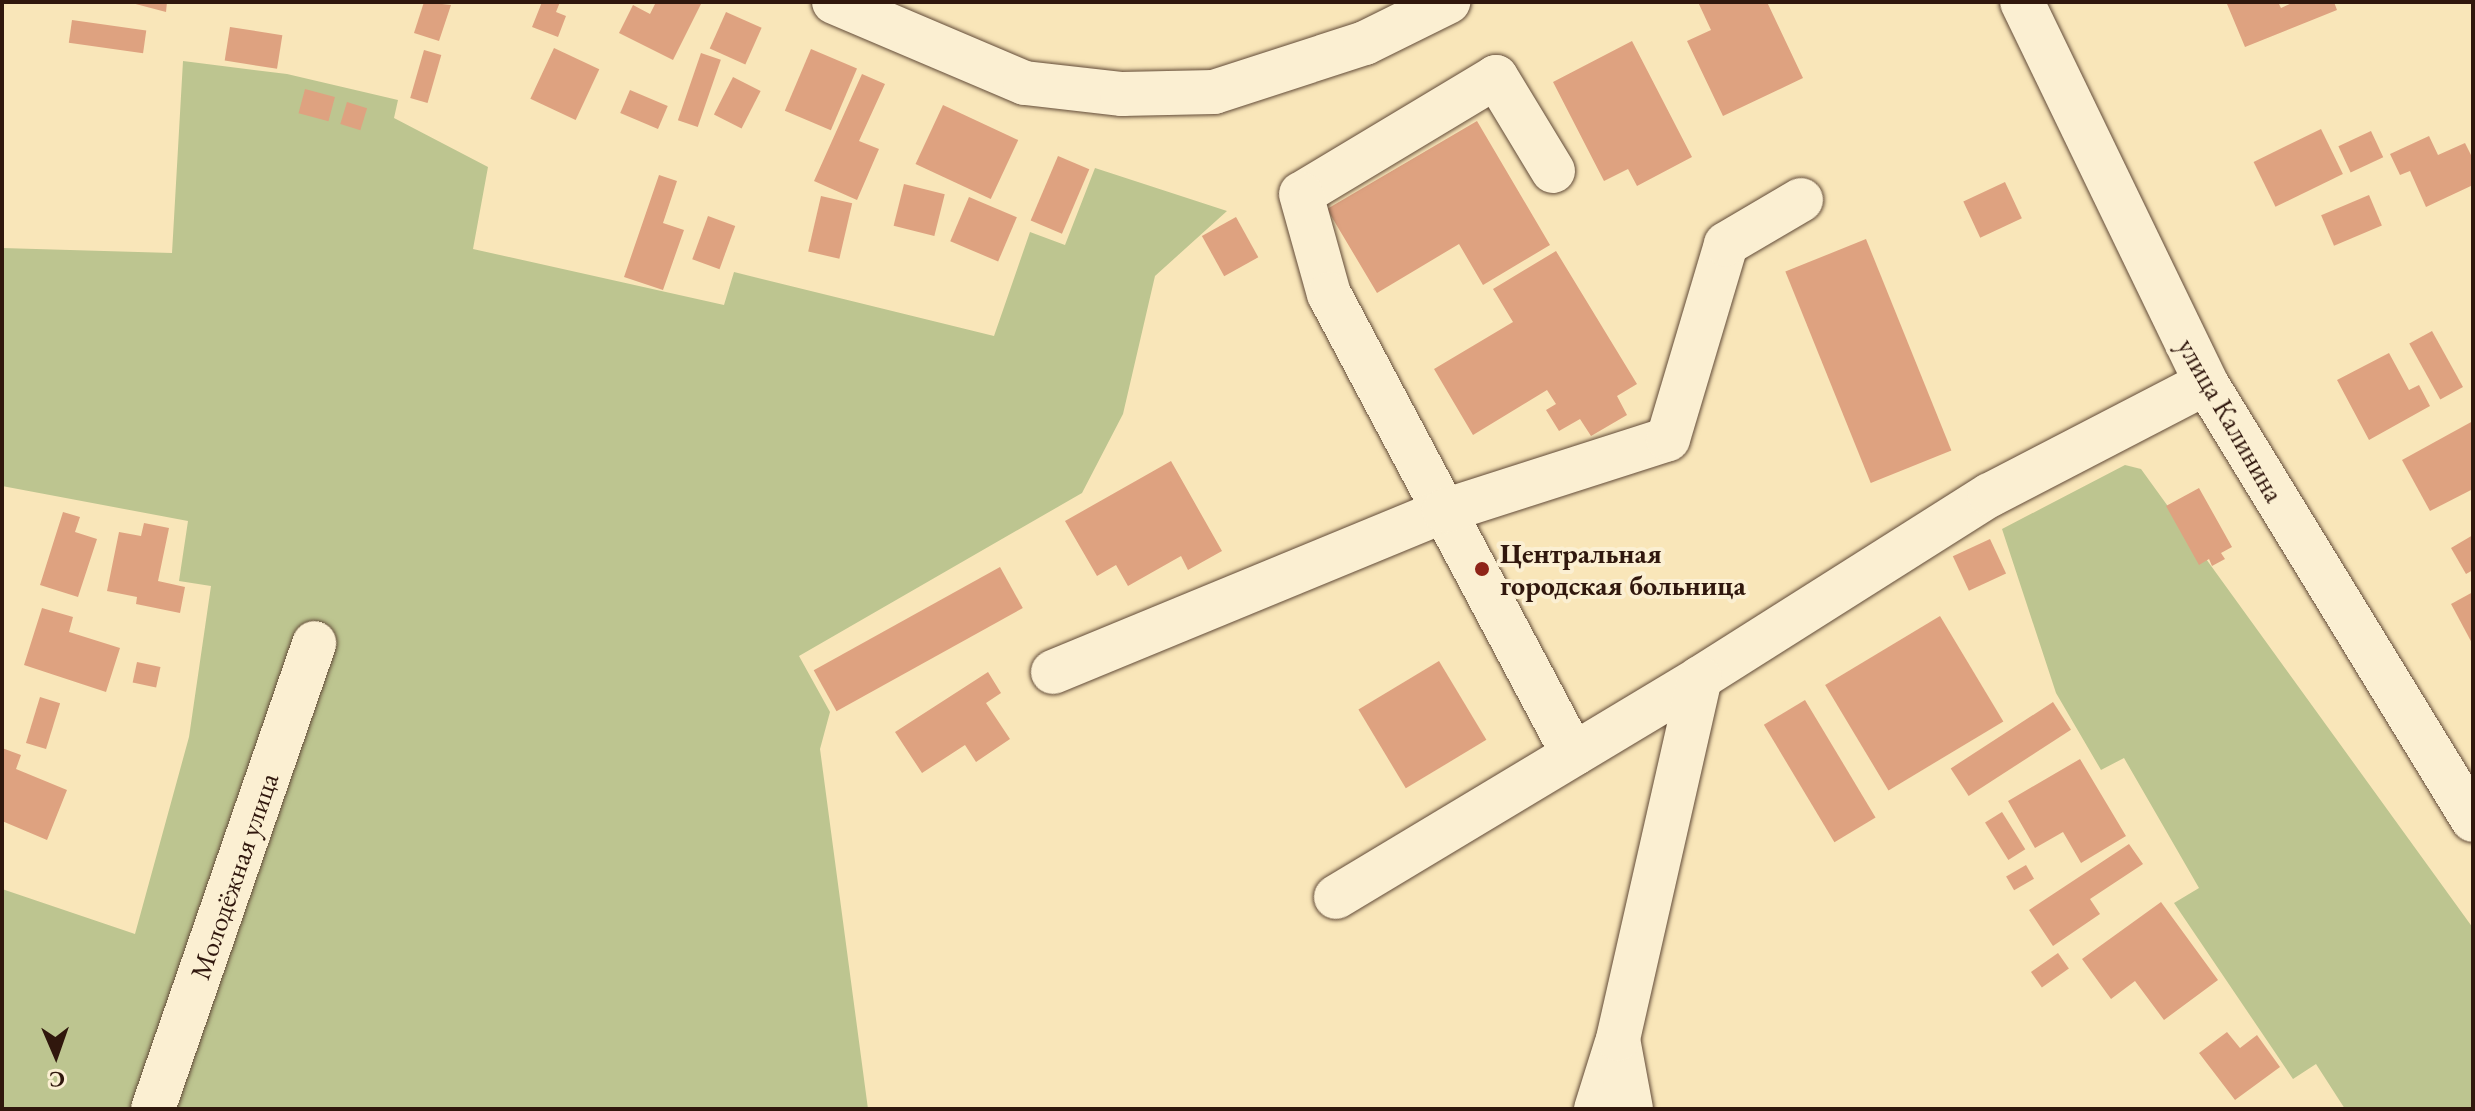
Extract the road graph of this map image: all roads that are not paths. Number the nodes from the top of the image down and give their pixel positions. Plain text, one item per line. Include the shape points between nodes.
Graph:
1 (834, 2) edge
2 (1448, 2) edge
3 (2022, 2) edge
4 (1364, 22) edge
5 (1553, 171) dead end
6 (1801, 200) dead end
7 (2206, 383) junction
8 (1444, 511) junction
9 (314, 643) dead end
10 (1053, 672) dead end
11 (1700, 678) junction
12 (1573, 754) junction
13 (2473, 820) edge
14 (1336, 897) dead end
15 (1618, 1039) junction
16 (153, 1109) edge
17 (1596, 1109) edge
18 (1631, 1109) edge

1 - 4 street via 1025,83 1122,94 1214,92
2 - 4 street
3 - 7 street, улица Калинина
5 - 8 street via 1496,77 1301,194 1329,294
6 - 8 street via 1726,244 1668,439
7 - 11 street via 1990,495
7 - 13 street, улица Калинина
8 - 10 street
8 - 12 street
9 - 16 street, Молодёжная улица
11 - 12 street
11 - 15 street
12 - 14 street
15 - 17 street
15 - 18 street

